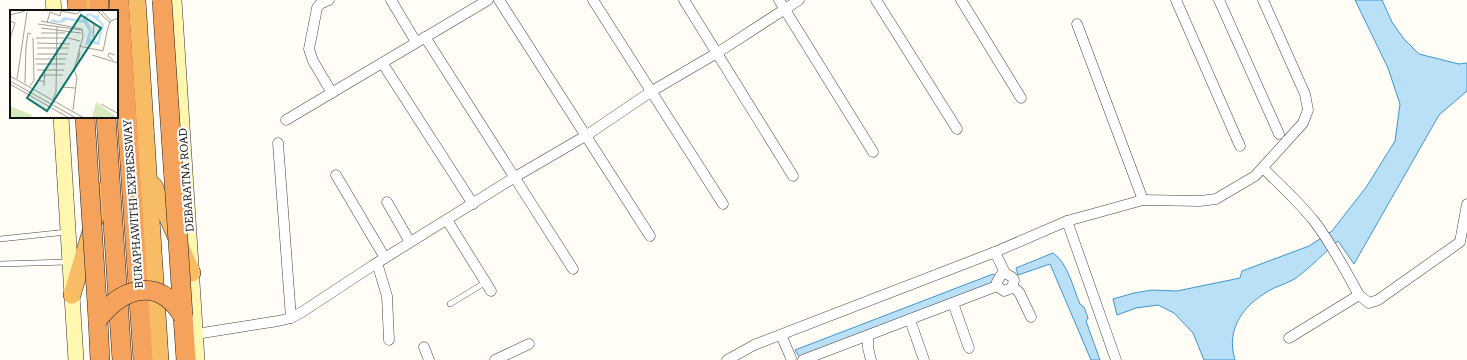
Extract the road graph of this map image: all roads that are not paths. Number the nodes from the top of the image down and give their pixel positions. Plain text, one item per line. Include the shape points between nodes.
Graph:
1 (53, 0) edge
2 (77, 0) edge
3 (89, 0) edge
4 (98, 0) edge
5 (120, 0) edge
6 (137, 0) edge
7 (162, 0) edge
8 (174, 0) edge
9 (329, 0) edge
10 (391, 0) edge
11 (488, 0) edge
12 (499, 0) edge
13 (593, 0) edge
14 (684, 0) edge
15 (779, 0) edge
16 (799, 0) edge
17 (876, 0) edge
18 (961, 0) edge
19 (1176, 0) edge
20 (1218, 0) edge
21 (1262, 0) edge
22 (785, 9) junction
23 (54, 10) edge
24 (78, 10) edge
25 (90, 10) edge
26 (99, 10) edge
27 (1077, 24) dead end
28 (425, 37) junction
29 (416, 42) junction
30 (717, 53) junction
31 (382, 64) junction
32 (652, 91) junction
33 (332, 93) junction
34 (1022, 98) dead end
35 (61, 118) edge
36 (86, 118) edge
37 (98, 118) edge
38 (106, 118) edge
39 (286, 120) dead end
40 (957, 129) dead end
41 (1279, 134) dead end
42 (587, 135) junction
43 (278, 143) dead end
44 (1240, 146) dead end
45 (873, 152) dead end
46 (1263, 168) junction
47 (149, 175) junction
48 (336, 175) dead end
49 (793, 176) dead end
50 (514, 177) junction
51 (103, 191) junction
52 (1143, 200) junction
53 (387, 202) dead end
54 (473, 204) junction
55 (723, 204) dead end
56 (1467, 204) edge
57 (447, 220) junction
58 (1067, 221) junction
59 (68, 231) junction
60 (650, 236) dead end
61 (0, 239) edge
62 (410, 242) junction
63 (1463, 244) edge
64 (995, 252) junction
65 (70, 262) junction
66 (378, 262) junction
67 (0, 264) edge
68 (573, 269) dead end
69 (192, 273) junction
70 (1005, 273) junction
71 (998, 286) junction
72 (1013, 286) junction
73 (489, 287) joint
74 (72, 295) junction
75 (1359, 295) junction
76 (953, 303) junction
77 (450, 304) dead end
78 (183, 316) junction
79 (291, 318) junction
80 (1031, 318) dead end
81 (98, 320) junction
82 (910, 320) junction
83 (196, 334) junction
84 (781, 335) junction
85 (868, 336) junction
86 (1289, 338) dead end
87 (389, 340) dead end
88 (528, 344) dead end
89 (424, 347) dead end
90 (969, 348) dead end
91 (792, 359) edge
92 (76, 360) edge
93 (100, 360) edge
94 (114, 360) edge
95 (122, 360) edge
96 (143, 360) edge
97 (160, 360) edge
98 (186, 360) edge
99 (197, 360) edge
100 (429, 360) edge
101 (495, 360) edge
102 (726, 360) edge
103 (803, 360) edge
104 (871, 360) edge
105 (924, 360) edge
106 (1116, 360) edge

1 - 23 main road
2 - 24 highway
3 - 25 highway
4 - 26 highway
5 - 96 highway, BURAPHAWITHI EXPRESSWAY
6 - 47 highway
7 - 78 highway, bridge
8 - 69 main road, DEBARATNA ROAD
9 - 33 street via 317,8 309,49 313,61
10 - 29 street
11 - 28 street
12 - 42 street
13 - 32 street
14 - 30 street
15 - 22 street
16 - 22 street
17 - 40 street
18 - 34 street
19 - 44 street
20 - 41 street
21 - 46 street via 1305,94 1308,110 1303,123
22 - 30 street
22 - 45 street
27 - 52 street
28 - 29 street
28 - 50 street
29 - 31 street
30 - 32 street
30 - 49 street
31 - 33 street
31 - 54 street
32 - 42 street
32 - 55 street
33 - 39 street
35 - 59 main road
36 - 81 highway, bridge
37 - 51 highway
38 - 95 highway, BURAPHAWITHI EXPRESSWAY
42 - 50 street
42 - 60 street
43 - 79 street
46 - 52 street via 1216,199
46 - 75 street via 1315,222
47 - 69 highway
47 - 97 highway
48 - 66 street
50 - 54 street
50 - 68 street
51 - 74 highway
51 - 94 highway
52 - 58 street
53 - 62 street
54 - 57 street
56 - 63 street
57 - 62 street
57 - 73 street
58 - 64 street
58 - 106 street
59 - 61 lane
59 - 65 main road
62 - 66 street
63 - 75 street via 1378,300 1369,302
64 - 70 street
64 - 84 street
65 - 67 lane
65 - 74 main road
66 - 79 street
66 - 87 street via 387,296
69 - 83 main road, DEBARATNA ROAD
70 - 71 street via 998,278
70 - 72 street via 1012,276
71 - 72 street via 1008,291
71 - 76 street
72 - 80 street via 1019,292
73 - 77 lane
74 - 92 main road
75 - 86 street
76 - 82 street
76 - 90 street
78 - 81 highway, bridge via 178,307 162,294 143,290 133,291 119,298
78 - 98 highway
79 - 83 street
81 - 93 highway
82 - 85 street
82 - 105 street
83 - 99 main road, DEBARATNA ROAD
84 - 91 street
84 - 102 street via 754,345
85 - 103 street
85 - 104 street
88 - 101 street
89 - 100 street

